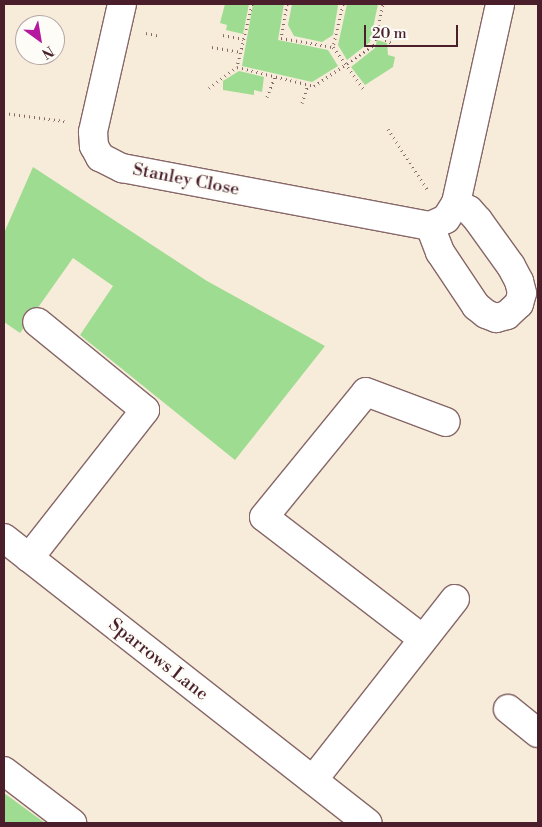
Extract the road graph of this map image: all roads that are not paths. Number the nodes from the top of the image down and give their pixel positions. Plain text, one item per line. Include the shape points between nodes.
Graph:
1 (122, 4) edge
2 (500, 4) edge
3 (37, 322) dead end
4 (446, 422) dead end
5 (4, 538) edge
6 (29, 558) junction
7 (455, 599) dead end
8 (423, 639) junction
9 (508, 709) dead end
10 (538, 734) edge
11 (4, 771) edge
12 (312, 780) junction
13 (72, 823) edge
14 (368, 823) edge

1 - 2 street, Stanley Close via 95,124 94,146 100,158 122,168 444,216
3 - 6 street via 145,410
4 - 8 street via 366,392 264,517
5 - 6 street, Sparrows Lane
6 - 12 street, Sparrows Lane
7 - 8 street
8 - 12 street
9 - 10 street
11 - 13 street
12 - 14 street, Sparrows Lane

